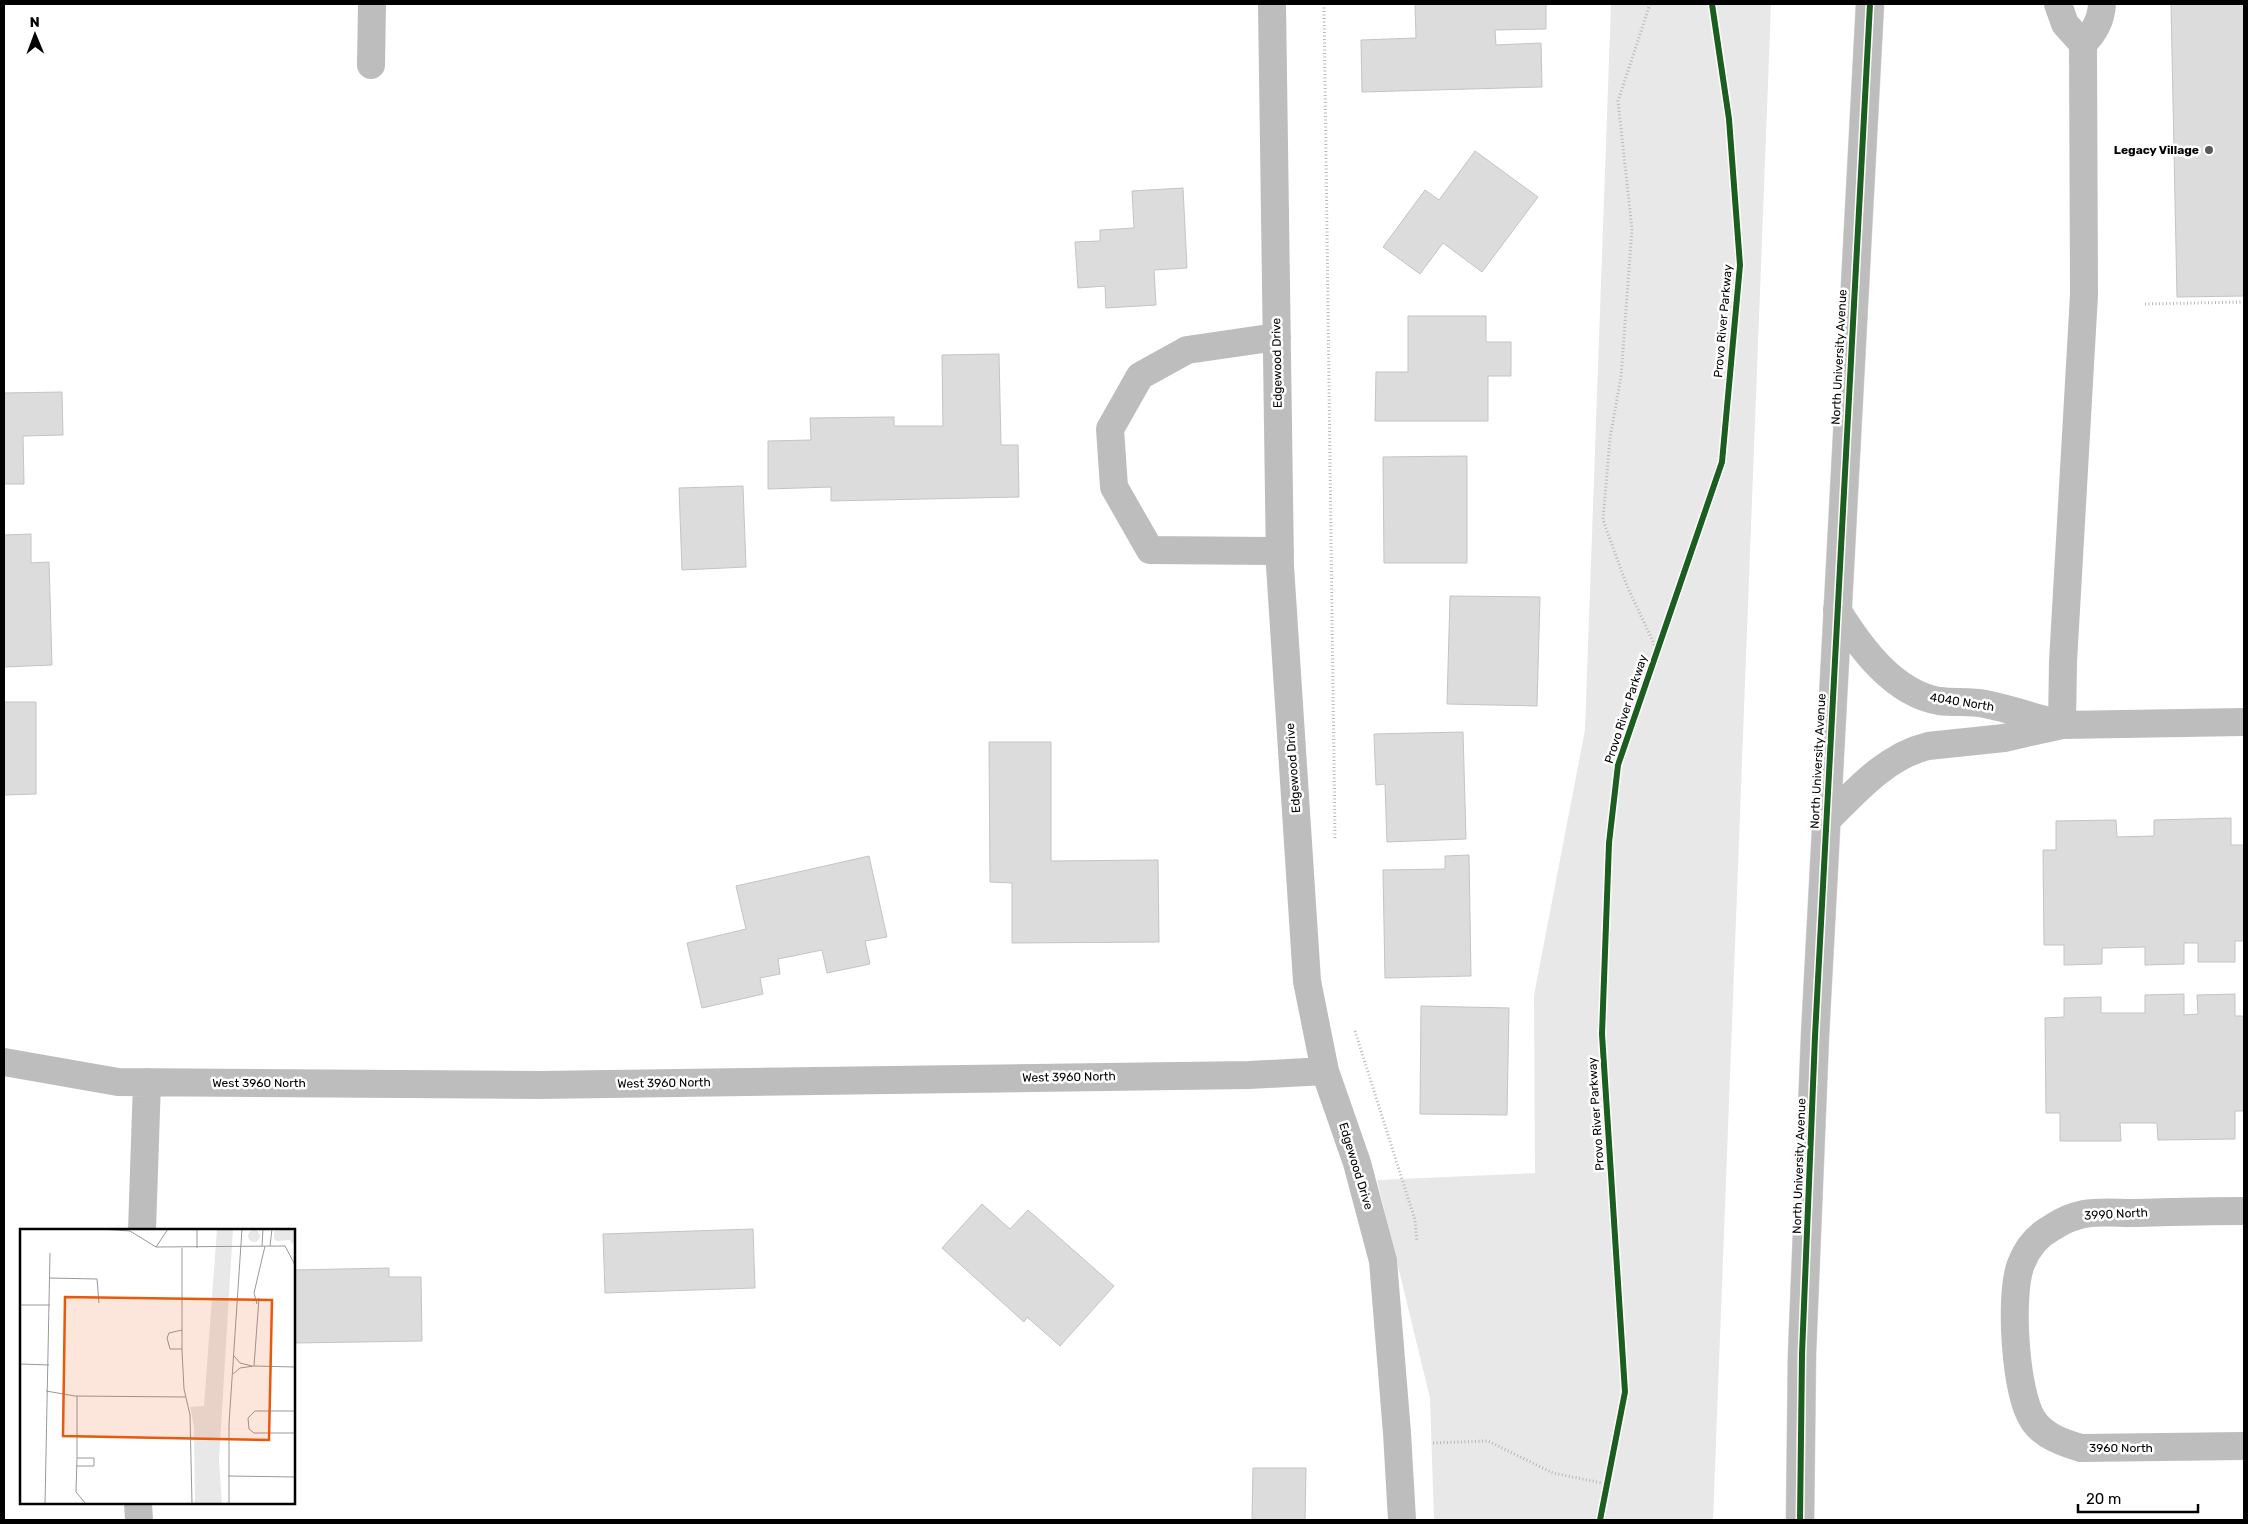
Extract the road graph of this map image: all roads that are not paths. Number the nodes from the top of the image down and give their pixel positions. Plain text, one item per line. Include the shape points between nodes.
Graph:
1 (372, 4) edge
2 (1272, 4) edge
3 (1870, 4) edge
4 (2058, 4) edge
5 (2102, 4) edge
6 (2083, 44) junction
7 (371, 65) dead end
8 (1277, 337) junction
9 (1280, 551) junction
10 (1837, 610) junction
11 (2244, 722) edge
12 (2062, 725) junction
13 (1826, 821) junction
14 (4, 1062) edge
15 (1325, 1072) junction
16 (147, 1082) junction
17 (2244, 1211) edge
18 (142, 1229) edge
19 (2016, 1336) joint
20 (2244, 1446) edge
21 (138, 1504) edge
22 (139, 1520) edge
23 (1402, 1520) edge
24 (1800, 1520) edge

1 - 7 main road
2 - 8 main road, Edgewood Drive
3 - 10 main road, North University Avenue
4 - 6 main road via 2065,24
5 - 6 main road via 2094,31
6 - 12 main road via 2084,295
8 - 9 main road, Edgewood Drive
8 - 9 main road via 1187,350 1140,376 1110,429 1114,487 1150,550
9 - 15 main road, Edgewood Drive via 1307,981
10 - 12 main road, 4040 North via 1855,639 1878,665 1919,695 1939,701 1983,704
10 - 13 main road, North University Avenue
11 - 12 main road, 4040 North
12 - 13 main road, 4040 North via 2004,738 1916,748 1872,776
13 - 24 main road, North University Avenue via 1802,1354
14 - 16 main road, West 3960 North via 118,1082
15 - 16 main road, West 3960 North via 540,1085
15 - 23 main road, Edgewood Drive via 1357,1163 1384,1261
16 - 18 main road
17 - 19 main road, 3990 North via 2084,1214 2052,1227 2038,1237 2021,1264 2016,1284
19 - 20 main road, 3960 North via 2024,1404 2034,1422 2062,1442 2098,1449
21 - 22 main road

